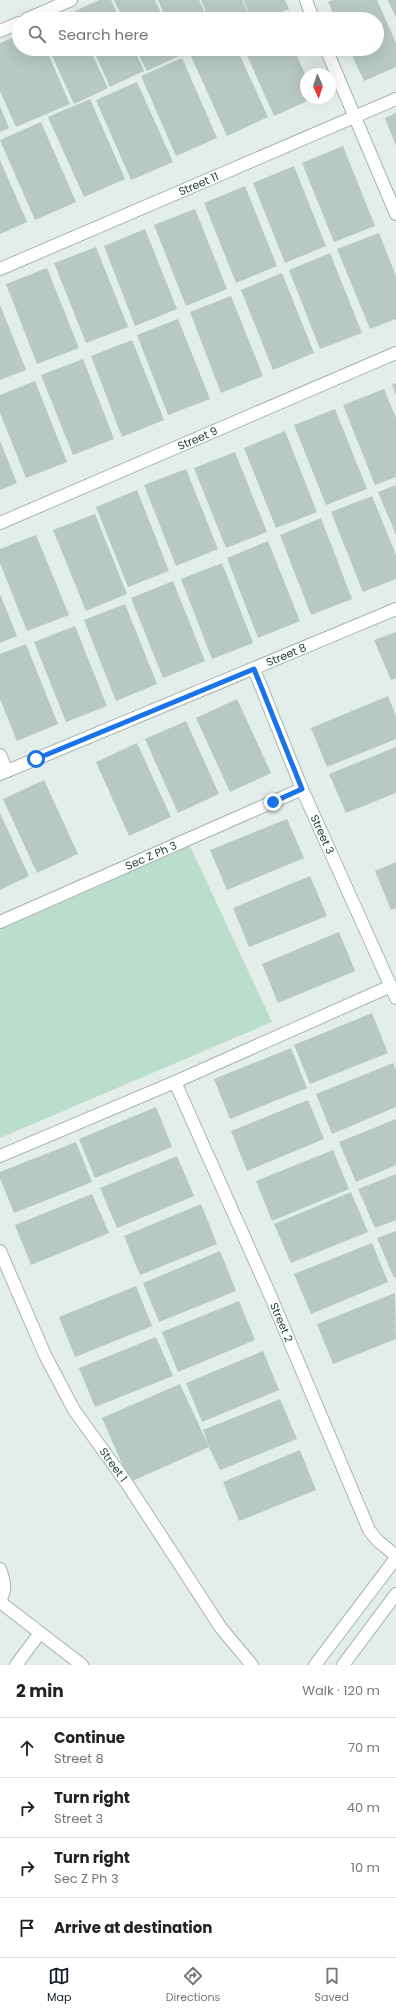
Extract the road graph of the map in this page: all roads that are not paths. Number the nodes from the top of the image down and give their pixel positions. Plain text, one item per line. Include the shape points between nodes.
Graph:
1 (71, 0) edge
2 (306, 0) edge
3 (43, 12) edge
4 (310, 12) edge
5 (12, 26) edge
6 (0, 31) edge
7 (329, 56) edge
8 (396, 98) edge
9 (354, 117) junction
10 (396, 214) edge
11 (0, 269) edge
12 (396, 353) edge
13 (0, 523) edge
14 (396, 609) edge
15 (254, 669) junction
16 (0, 755) edge
17 (3, 773) edge
18 (302, 789) junction
19 (0, 922) edge
20 (391, 986) junction
21 (396, 998) edge
22 (175, 1082) junction
23 (0, 1156) edge
24 (0, 1251) edge
25 (396, 1557) edge
26 (0, 1569) edge
27 (396, 1594) edge
28 (0, 1601) edge
29 (40, 1632) junction
30 (16, 1665) edge
31 (82, 1665) edge
32 (252, 1665) edge
33 (315, 1665) edge
34 (343, 1665) edge

1 - 3 street
2 - 4 street
5 - 6 street
7 - 9 street
8 - 9 street, Street 11
9 - 10 street
9 - 11 street, Street 11
12 - 13 street, Street 9
14 - 15 street, Street 8
15 - 17 street, Street 8
15 - 18 street, Street 3
16 - 17 street
18 - 19 street, Sec Z Ph 3
18 - 20 street, Street 3
20 - 21 street, Street 3
20 - 22 street
22 - 23 street
22 - 25 street, Street 2 via 270,1296 369,1530
24 - 32 street, Street 1 via 45,1355 74,1410 126,1482 221,1628
25 - 33 street
26 - 28 street via 5,1586
27 - 34 street
28 - 29 street
29 - 30 street
29 - 31 street

